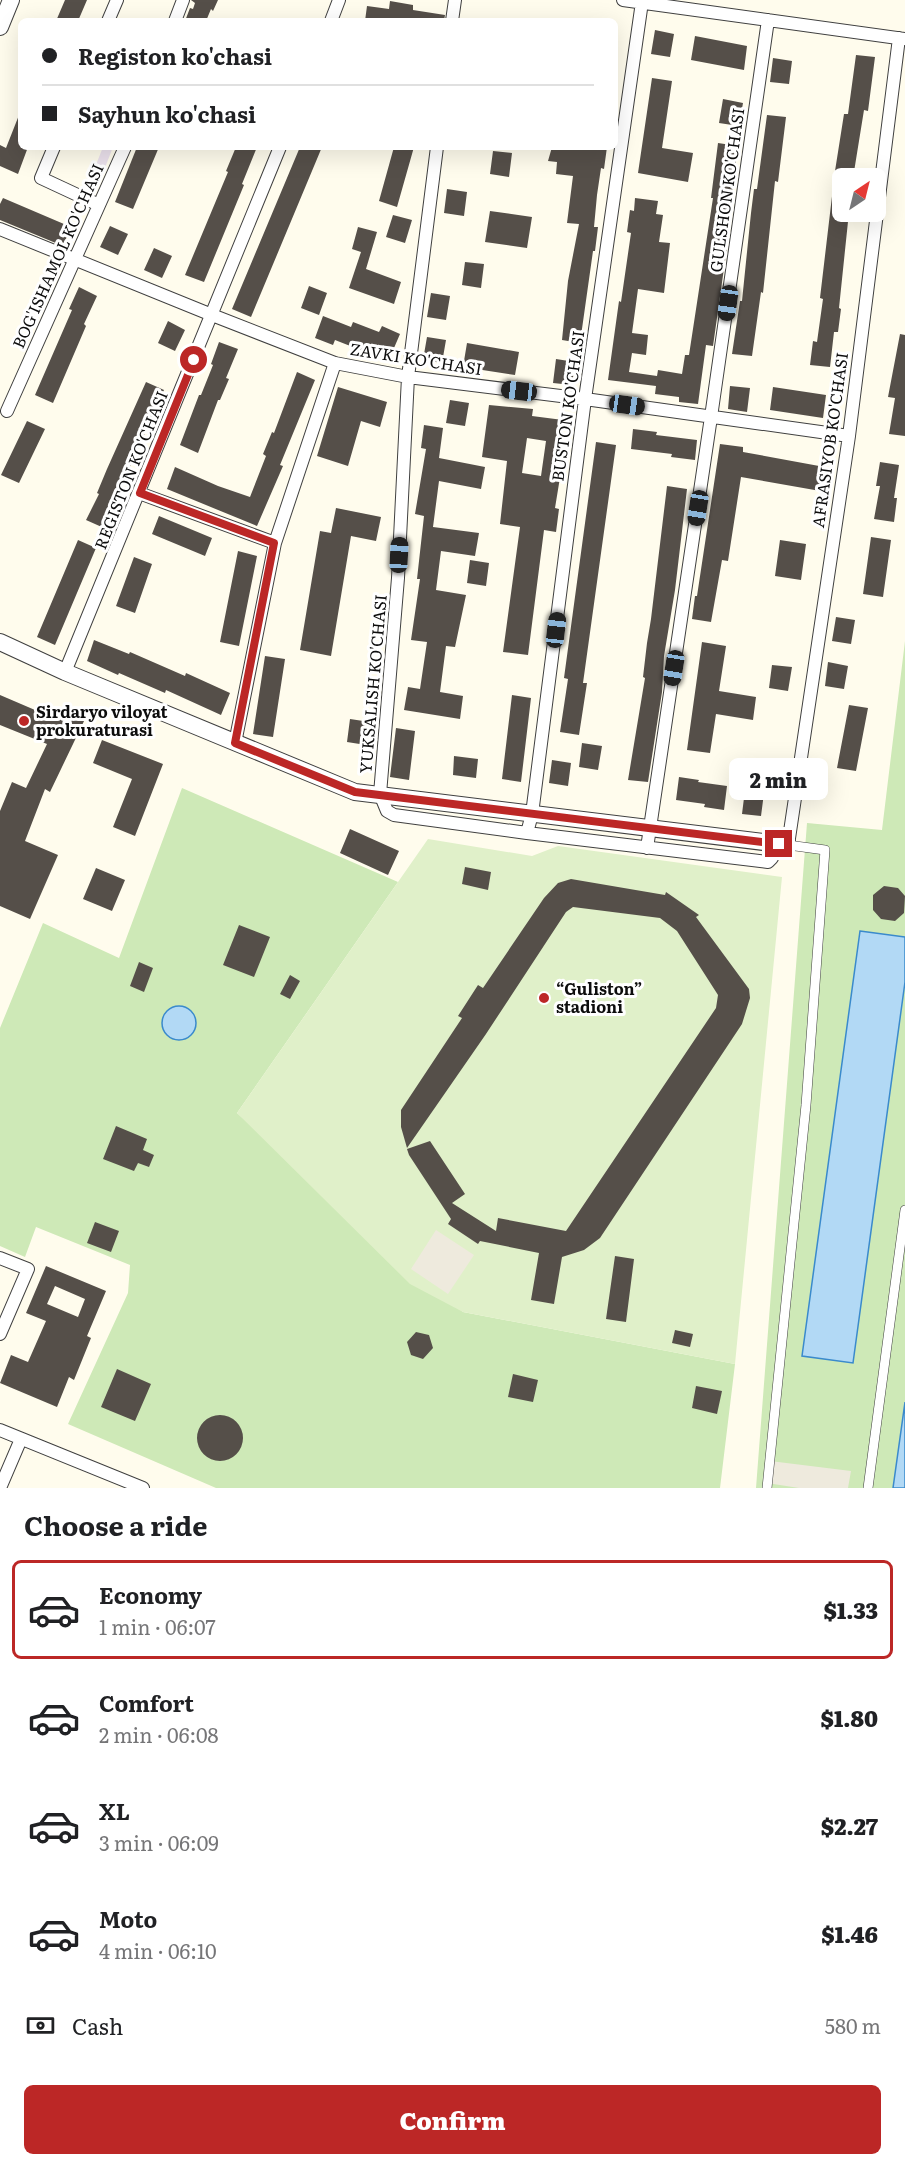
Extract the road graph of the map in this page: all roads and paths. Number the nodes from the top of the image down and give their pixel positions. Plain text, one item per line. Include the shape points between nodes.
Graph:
1 (11, 0) edge
2 (117, 0) edge
3 (183, 0) edge
4 (339, 0) edge
5 (455, 0) edge
6 (623, 0) edge
7 (642, 2) junction
8 (109, 18) edge
9 (176, 18) edge
10 (332, 18) edge
11 (452, 18) edge
12 (768, 20) junction
13 (0, 27) edge
14 (902, 38) edge
15 (53, 150) edge
16 (123, 150) edge
17 (279, 150) edge
18 (436, 150) edge
19 (99, 205) junction
20 (0, 229) edge
21 (75, 259) junction
22 (212, 315) junction
23 (335, 363) junction
24 (408, 377) junction
25 (585, 399) junction
26 (7, 411) dead end
27 (711, 417) junction
28 (849, 436) junction
29 (140, 493) junction
30 (274, 543) junction
31 (0, 642) edge
32 (65, 672) junction
33 (235, 743) junction
34 (380, 794) junction
35 (532, 814) junction
36 (650, 828) junction
37 (527, 833) junction
38 (781, 844) junction
39 (647, 848) junction
40 (905, 1210) edge
41 (0, 1258) edge
42 (0, 1334) edge
43 (0, 1430) edge
44 (21, 1438) junction
45 (0, 1488) edge
46 (144, 1488) edge
47 (767, 1488) edge
48 (868, 1488) edge

1 - 13 street
2 - 8 street
3 - 9 street
4 - 10 street
5 - 11 street
6 - 7 street
7 - 12 street
7 - 25 street, BUSTON KO'CHASI
12 - 14 street
12 - 27 street, GULSHON KO'CHASI
14 - 28 street, AFRASIYOB KO'CHASI
15 - 19 street via 41,178
16 - 19 street, BOG'ISHAMOL KO'CHASI
17 - 22 street, REGISTON KO'CHASI
18 - 24 street, YUKSALISH KO'CHASI
19 - 21 street, BOG'ISHAMOL KO'CHASI
20 - 21 street, ZAVKI KO'CHASI
21 - 22 street, ZAVKI KO'CHASI
21 - 26 street, BOG'ISHAMOL KO'CHASI
22 - 23 street, ZAVKI KO'CHASI
22 - 29 street, REGISTON KO'CHASI
23 - 24 street, ZAVKI KO'CHASI
23 - 30 street
24 - 25 street, ZAVKI KO'CHASI
24 - 34 street, YUKSALISH KO'CHASI via 398,578
25 - 27 street, ZAVKI KO'CHASI
25 - 35 street, BUSTON KO'CHASI
27 - 28 street, ZAVKI KO'CHASI
27 - 36 street, GULSHON KO'CHASI
28 - 38 street, AFRASIYOB KO'CHASI
29 - 30 street
29 - 32 street, REGISTON KO'CHASI
30 - 33 street
31 - 32 street
32 - 33 street
33 - 34 street via 355,792
34 - 35 street
34 - 37 street via 387,811 394,815
35 - 36 street
35 - 37 street, BUSTON KO'CHASI
36 - 38 street
36 - 39 street, GULSHON KO'CHASI
37 - 39 street
38 - 39 street via 768,862
38 - 47 street via 825,850 806,1105
40 - 48 street
41 - 42 street via 28,1269
43 - 44 street
44 - 45 street
44 - 46 street

